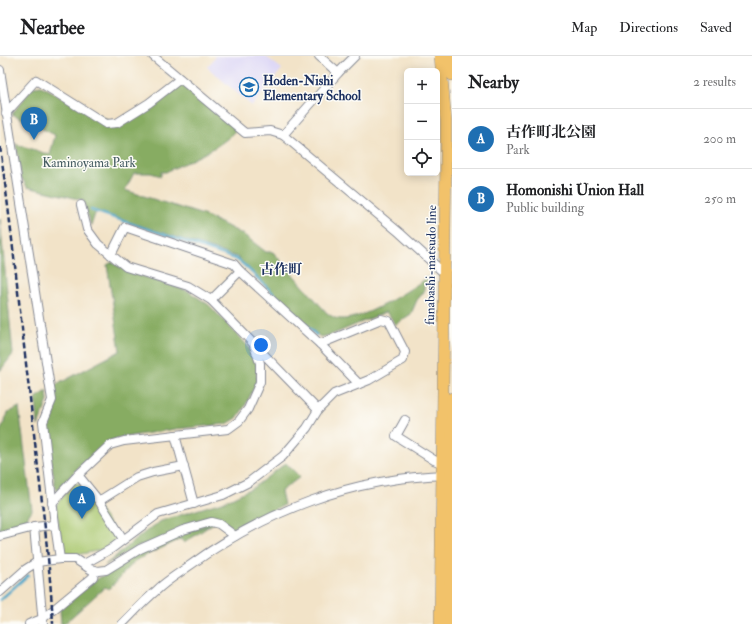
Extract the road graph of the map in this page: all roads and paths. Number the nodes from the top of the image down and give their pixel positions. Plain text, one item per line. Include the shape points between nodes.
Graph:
1 (153, 56) edge
2 (319, 56) edge
3 (355, 56) edge
4 (440, 56) edge
5 (450, 56) edge
6 (0, 70) edge
7 (338, 73) junction
8 (452, 75) edge
9 (180, 79) junction
10 (6, 113) junction
11 (283, 135) junction
12 (81, 205) dead end
13 (111, 255) junction
14 (240, 271) junction
15 (444, 273) junction
16 (211, 300) junction
17 (253, 344) junction
18 (320, 344) junction
19 (359, 384) junction
20 (452, 398) edge
21 (318, 410) junction
22 (405, 420) dead end
23 (175, 435) junction
24 (184, 466) junction
25 (447, 472) edge
26 (78, 475) junction
27 (99, 501) junction
28 (52, 503) junction
29 (194, 504) junction
30 (55, 525) junction
31 (34, 528) junction
32 (0, 536) edge
33 (234, 536) junction
34 (123, 539) junction
35 (60, 559) junction
36 (37, 562) junction
37 (84, 564) junction
38 (95, 570) junction
39 (0, 592) edge
40 (43, 622) edge
41 (29, 624) edge
42 (122, 624) edge
43 (440, 624) edge
44 (450, 624) edge

1 - 9 street
2 - 7 street
3 - 7 street
4 - 15 main road, funabashi-matsudo line via 446,121
5 - 8 main road
6 - 10 street
7 - 11 street
9 - 10 street via 117,123 106,124 36,80
9 - 11 street via 245,133 270,131
10 - 28 street via 52,400 43,422
11 - 15 street
12 - 13 street via 87,229 98,244
13 - 14 street via 125,227 234,264
13 - 16 street via 126,267 188,286
14 - 16 street
14 - 18 street
15 - 25 main road, funabashi-matsudo line
16 - 17 street
17 - 21 street
17 - 23 street via 260,364 260,382 248,409 239,421 228,429
18 - 19 street
18 - 19 street via 381,319 389,321 405,352 403,360
19 - 21 street via 334,394
20 - 25 main road
21 - 29 street via 307,428 283,456 265,470 249,482 222,495
22 - 25 street via 396,436 434,460
23 - 24 street
23 - 26 street via 110,445
24 - 27 street via 137,477
24 - 29 street
25 - 33 street via 350,488 295,506
25 - 43 main road
25 - 44 main road
26 - 27 street
26 - 28 street
27 - 34 street
28 - 30 street
29 - 34 street via 158,514
30 - 31 street
30 - 35 street
31 - 32 street
31 - 36 street
33 - 38 street via 219,524 211,522 183,530 140,549 106,570
33 - 42 street via 158,588
34 - 37 street
35 - 36 street
35 - 37 street via 75,560
36 - 39 street
36 - 40 street
37 - 38 street
38 - 40 street via 93,578
40 - 41 street

